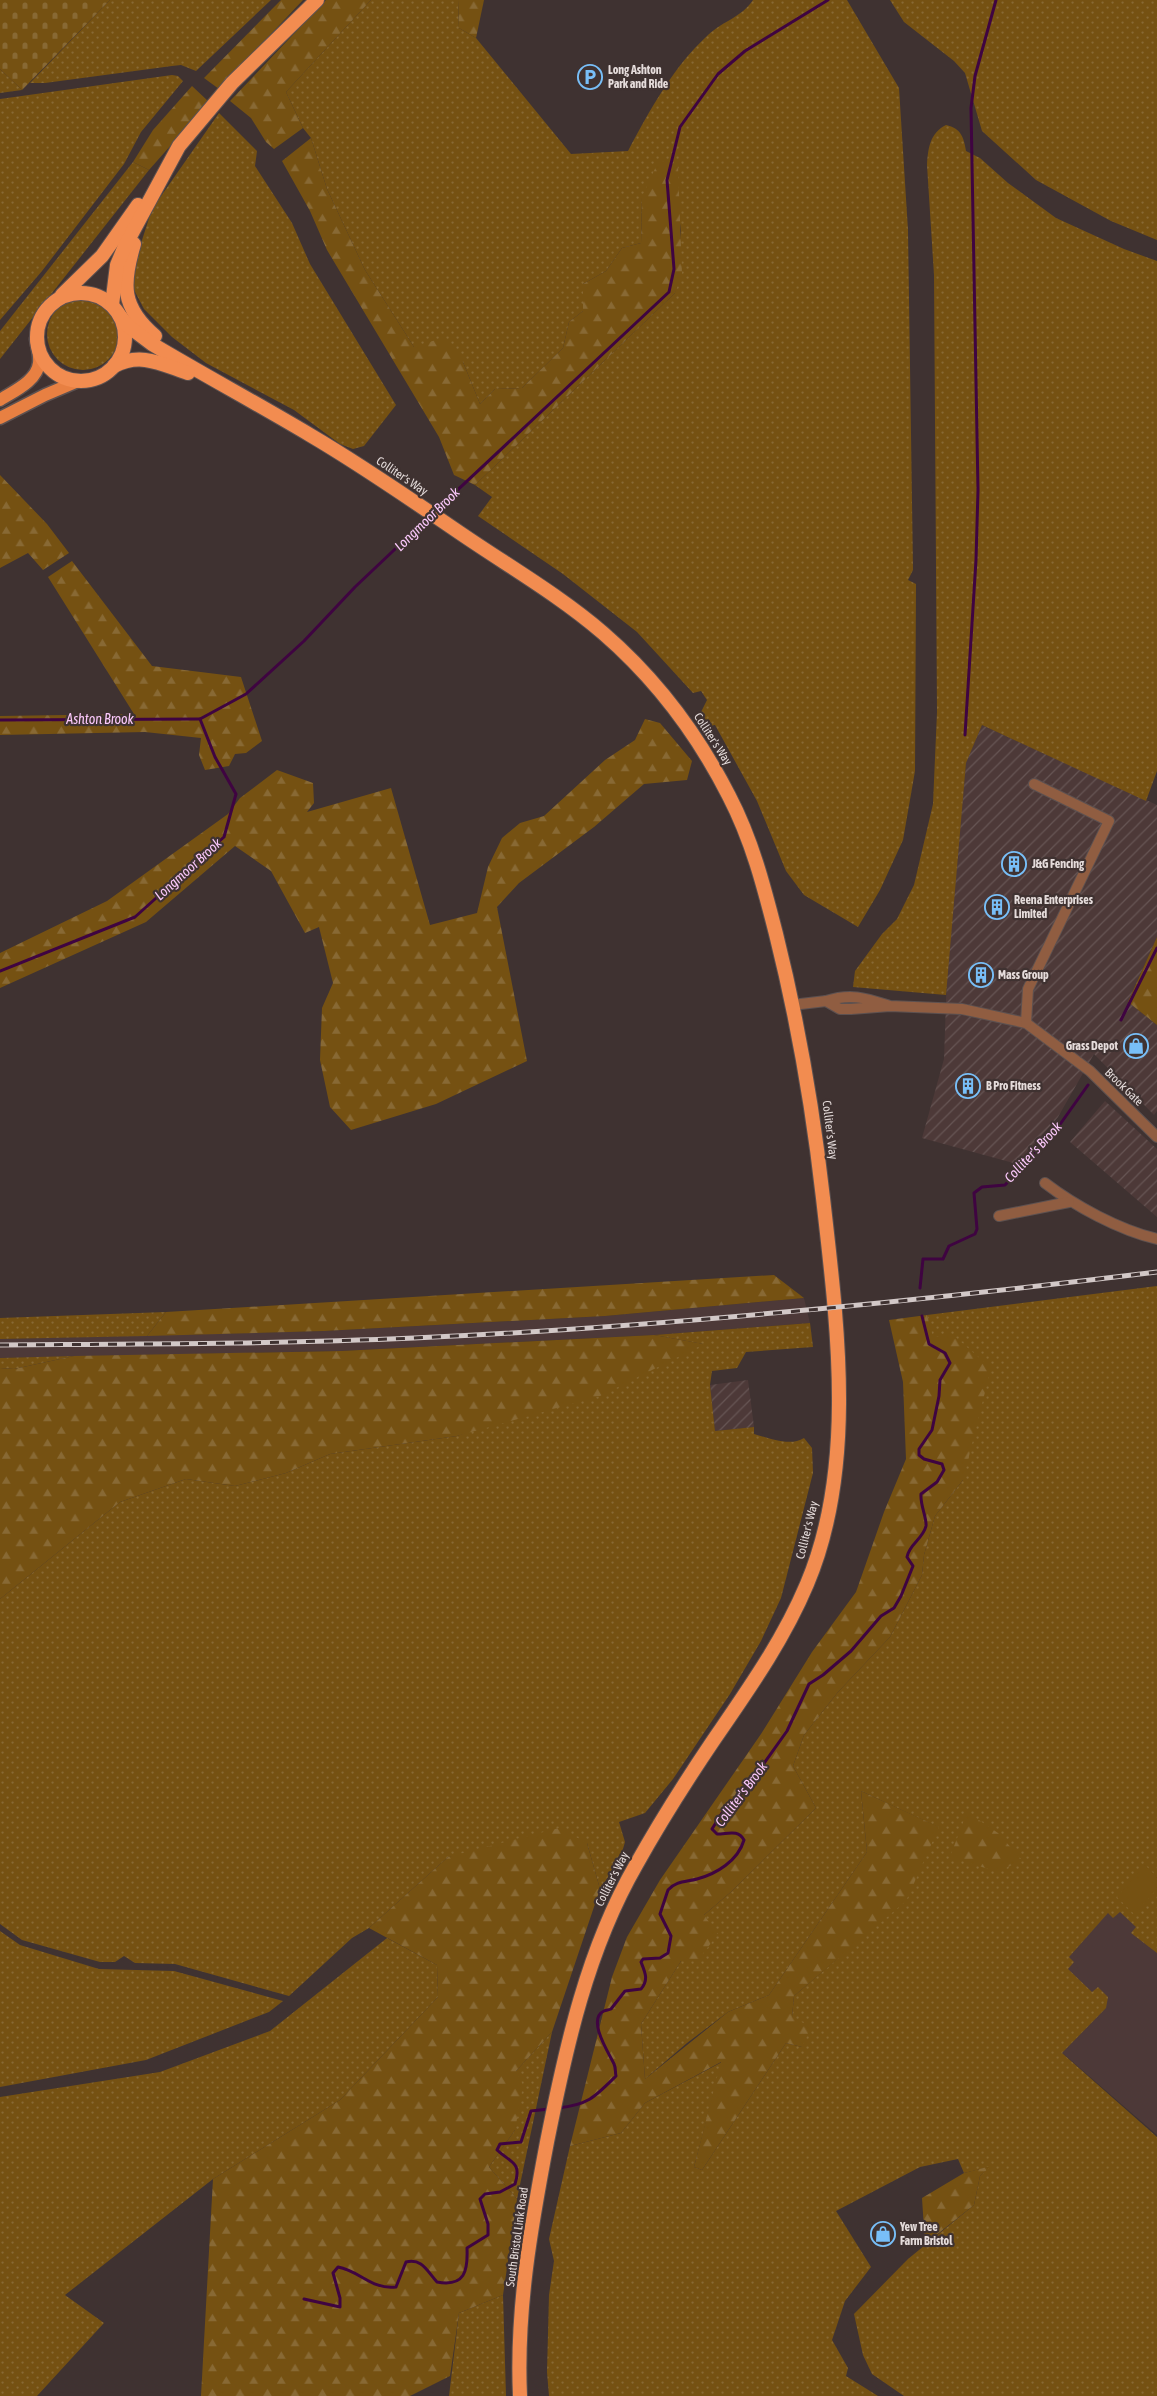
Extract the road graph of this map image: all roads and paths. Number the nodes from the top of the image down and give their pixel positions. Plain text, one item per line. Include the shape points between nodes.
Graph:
1 (317, 0) edge
2 (158, 182) junction
3 (60, 298) junction
4 (112, 304) junction
5 (120, 316) junction
6 (36, 339) junction
7 (114, 366) junction
8 (78, 381) junction
9 (213, 381) junction
10 (0, 400) edge
11 (0, 418) edge
12 (1034, 784) dead end
13 (792, 1004) junction
14 (1026, 1023) junction
15 (1157, 1137) edge
16 (1044, 1183) dead end
17 (1070, 1202) junction
18 (999, 1216) dead end
19 (1157, 1239) edge
20 (558, 2084) joint
21 (520, 2396) edge

1 - 2 highway via 211,107 179,146
2 - 3 highway via 102,256
2 - 4 highway via 117,265
2 - 9 highway via 127,266 125,286 129,306 142,325
3 - 4 highway via 73,293 87,293
3 - 6 highway via 42,315
4 - 5 highway
5 - 7 highway via 125,342
5 - 9 highway, Colliter's Way via 152,344
6 - 8 highway via 49,368 62,377
6 - 10 main road via 39,363 35,374
7 - 8 highway via 104,375
7 - 9 highway, Colliter's Way via 127,360 148,360
8 - 11 main road
9 - 13 highway, Colliter's Way via 310,435 559,599 604,634 657,688 696,738 733,802 762,878
12 - 14 street via 1109,821 1028,989
13 - 14 street via 826,1001 840,1009 890,1006 962,1009
13 - 20 highway, Colliter's Way via 813,1111 838,1359 840,1426 830,1500 809,1581 781,1636 765,1666 654,1834 619,1898 575,2013
14 - 15 street, Brook Gate via 1090,1071
16 - 17 street
17 - 18 street
17 - 19 street via 1127,1229
20 - 21 highway, South Bristol Link Road via 533,2217 519,2330

